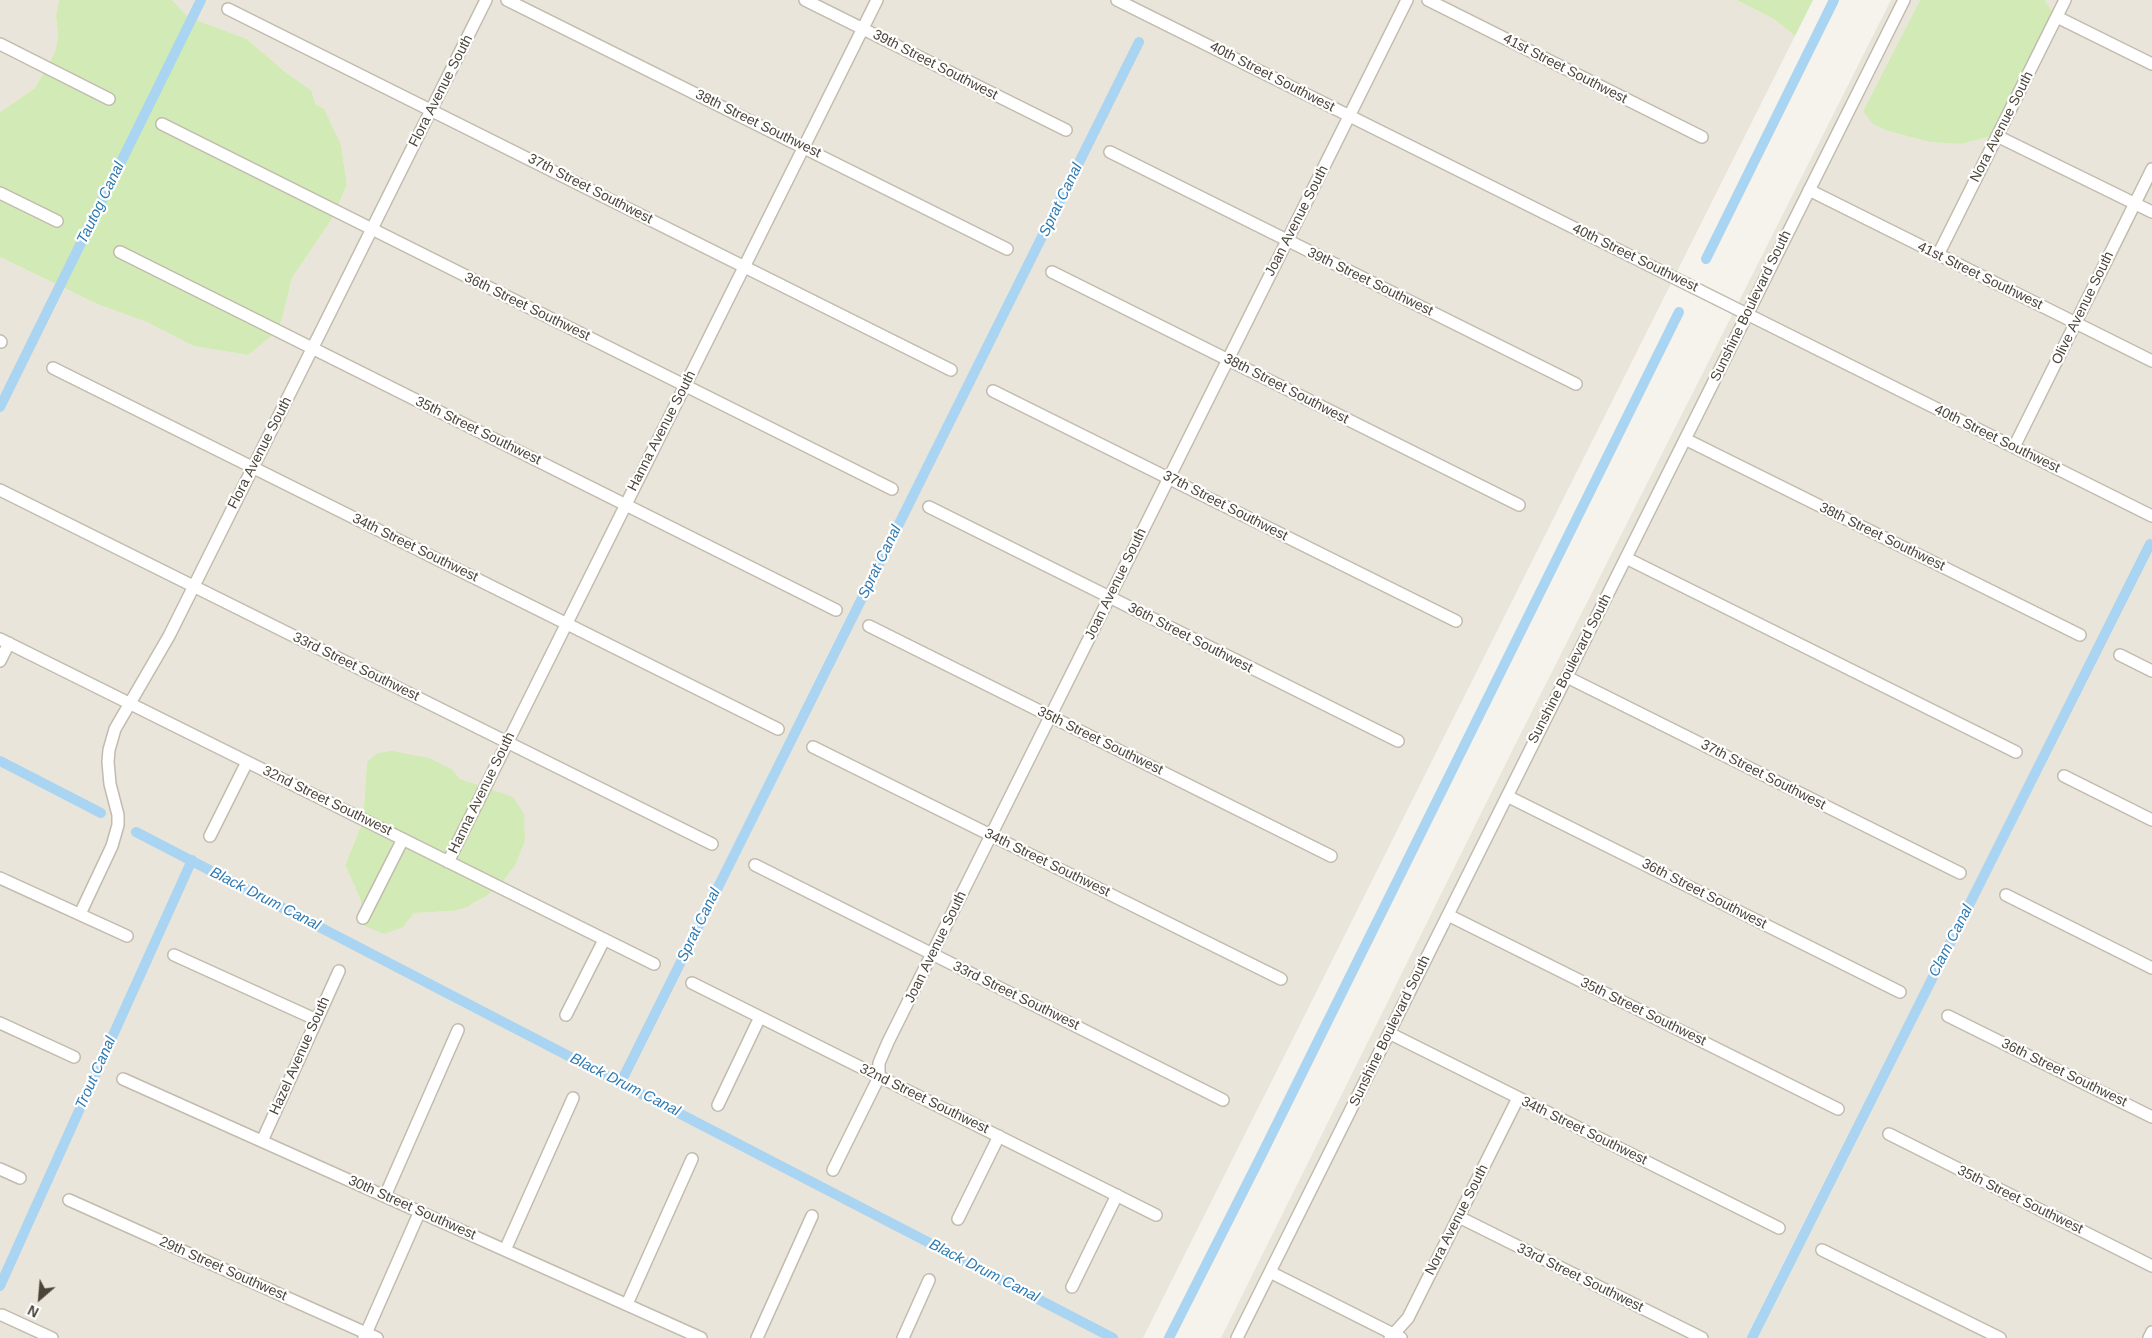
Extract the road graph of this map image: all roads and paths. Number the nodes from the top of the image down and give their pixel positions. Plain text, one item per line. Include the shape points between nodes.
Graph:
1 (486, 0) edge
2 (507, 0) edge
3 (805, 0) edge
4 (877, 0) edge
5 (1117, 0) edge
6 (1407, 0) edge
7 (1428, 0) edge
8 (1904, 0) edge
9 (2065, 0) edge
10 (228, 9) dead end
11 (2057, 17) junction
12 (863, 29) junction
13 (0, 44) edge
14 (2152, 64) edge
15 (109, 98) dead end
16 (432, 111) junction
17 (1349, 116) junction
18 (162, 124) dead end
19 (1066, 130) dead end
20 (1998, 136) junction
21 (1702, 137) dead end
22 (804, 147) junction
23 (1110, 152) dead end
24 (2152, 169) edge
25 (1809, 190) junction
26 (0, 193) edge
27 (2135, 204) junction
28 (2152, 212) edge
29 (57, 222) dead end
30 (371, 229) junction
31 (1287, 240) junction
32 (1007, 249) dead end
33 (120, 252) dead end
34 (1938, 255) junction
35 (744, 266) junction
36 (1052, 272) dead end
37 (1747, 314) junction
38 (2075, 323) junction
39 (312, 348) junction
40 (1228, 360) junction
41 (2152, 361) edge
42 (53, 368) dead end
43 (952, 370) dead end
44 (1576, 384) dead end
45 (685, 385) junction
46 (993, 391) dead end
47 (1685, 439) junction
48 (2014, 447) junction
49 (252, 467) junction
50 (1169, 478) junction
51 (892, 489) dead end
52 (0, 490) edge
53 (626, 505) junction
54 (1519, 505) dead end
55 (929, 507) dead end
56 (2152, 516) edge
57 (1626, 558) junction
58 (193, 586) junction
59 (1110, 597) junction
60 (836, 610) dead end
61 (1456, 621) dead end
62 (566, 624) junction
63 (869, 626) dead end
64 (2080, 635) dead end
65 (4, 641) edge
66 (2120, 655) dead end
67 (0, 661) edge
68 (2152, 671) edge
69 (1567, 677) junction
70 (130, 703) junction
71 (1050, 716) junction
72 (778, 729) dead end
73 (1398, 741) dead end
74 (507, 742) junction
75 (813, 746) dead end
76 (2016, 752) dead end
77 (247, 762) junction
78 (2064, 776) dead end
79 (1507, 796) junction
80 (2152, 820) edge
81 (210, 836) dead end
82 (991, 836) junction
83 (403, 839) junction
84 (712, 844) dead end
85 (1331, 856) dead end
86 (448, 862) junction
87 (755, 865) dead end
88 (1960, 873) dead end
89 (0, 878) edge
90 (2006, 895) dead end
91 (80, 914) junction
92 (1448, 915) junction
93 (363, 918) dead end
94 (127, 936) dead end
95 (604, 940) junction
96 (932, 955) junction
97 (174, 956) dead end
98 (654, 964) dead end
99 (2152, 968) edge
100 (339, 971) dead end
101 (1280, 979) dead end
102 (692, 983) dead end
103 (1900, 992) dead end
104 (566, 1016) dead end
105 (1948, 1016) dead end
106 (760, 1017) junction
107 (317, 1020) junction
108 (0, 1024) edge
109 (458, 1030) dead end
110 (1389, 1033) junction
111 (74, 1057) dead end
112 (880, 1077) junction
113 (123, 1079) dead end
114 (573, 1098) dead end
115 (1518, 1098) junction
116 (1223, 1100) dead end
117 (718, 1105) dead end
118 (1838, 1109) dead end
119 (2152, 1117) edge
120 (1889, 1134) dead end
121 (999, 1136) junction
122 (262, 1141) junction
123 (692, 1158) dead end
124 (0, 1169) edge
125 (833, 1170) dead end
126 (20, 1178) dead end
127 (1118, 1195) junction
128 (385, 1196) junction
129 (69, 1200) dead end
130 (420, 1211) junction
131 (1156, 1215) dead end
132 (812, 1216) dead end
133 (1458, 1217) junction
134 (958, 1219) dead end
135 (1779, 1228) dead end
136 (505, 1250) junction
137 (1822, 1250) dead end
138 (2152, 1266) edge
139 (1270, 1272) junction
140 (929, 1280) dead end
141 (1072, 1287) dead end
142 (627, 1304) junction
143 (2, 1316) dead end
144 (2152, 1332) edge
145 (365, 1336) edge
146 (1395, 1337) edge
147 (52, 1338) edge
148 (377, 1338) edge
149 (701, 1338) edge
150 (757, 1338) edge
151 (903, 1338) edge
152 (1238, 1338) edge
153 (1702, 1338) edge
154 (2000, 1338) edge
155 (2149, 1338) edge

1 - 16 street, Flora Avenue South
2 - 22 street, 38th Street Southwest
3 - 12 street, 39th Street Southwest
4 - 12 street, Hanna Avenue South
5 - 17 street, 40th Street Southwest
6 - 17 street, Joan Avenue South
7 - 21 street, 41st Street Southwest
8 - 25 street, Sunshine Boulevard South
9 - 11 street, Nora Avenue South
10 - 16 street, 37th Street Southwest
11 - 14 street
11 - 20 street, Nora Avenue South
12 - 19 street, 39th Street Southwest
12 - 22 street, Hanna Avenue South
13 - 15 street
16 - 30 street, Flora Avenue South
16 - 35 street, 37th Street Southwest
17 - 31 street, Joan Avenue South
17 - 37 street, 40th Street Southwest
18 - 30 street, 36th Street Southwest
20 - 27 street
20 - 34 street, Nora Avenue South
22 - 32 street, 38th Street Southwest
22 - 35 street, Hanna Avenue South
23 - 31 street, 39th Street Southwest
24 - 27 street, Olive Avenue South
25 - 34 street, 41st Street Southwest
25 - 37 street, Sunshine Boulevard South
26 - 29 street
27 - 28 street
27 - 38 street, Olive Avenue South
30 - 39 street, Flora Avenue South
30 - 45 street, 36th Street Southwest
31 - 40 street, Joan Avenue South
31 - 44 street, 39th Street Southwest
33 - 39 street, 35th Street Southwest
34 - 38 street, 41st Street Southwest
35 - 43 street, 37th Street Southwest
35 - 45 street, Hanna Avenue South
36 - 40 street, 38th Street Southwest
37 - 47 street, Sunshine Boulevard South
37 - 48 street, 40th Street Southwest
38 - 41 street, 41st Street Southwest
38 - 48 street, Olive Avenue South
39 - 49 street, Flora Avenue South
39 - 53 street, 35th Street Southwest
40 - 50 street, Joan Avenue South
40 - 54 street, 38th Street Southwest
42 - 49 street, 34th Street Southwest
45 - 51 street, 36th Street Southwest
45 - 53 street, Hanna Avenue South
46 - 50 street, 37th Street Southwest
47 - 57 street, Sunshine Boulevard South
47 - 64 street, 38th Street Southwest
48 - 56 street, 40th Street Southwest
49 - 58 street, Flora Avenue South
49 - 62 street, 34th Street Southwest
50 - 59 street, Joan Avenue South
50 - 61 street, 37th Street Southwest
52 - 58 street, 33rd Street Southwest
53 - 60 street, 35th Street Southwest
53 - 62 street, Hanna Avenue South
55 - 59 street, 36th Street Southwest
57 - 69 street, Sunshine Boulevard South
57 - 76 street
58 - 70 street, Flora Avenue South
58 - 74 street, 33rd Street Southwest
59 - 71 street, Joan Avenue South
59 - 73 street, 36th Street Southwest
62 - 72 street, 34th Street Southwest
62 - 74 street, Hanna Avenue South
63 - 71 street, 35th Street Southwest
65 - 67 street
65 - 70 street, 32nd Street Southwest
66 - 68 street
69 - 79 street, Sunshine Boulevard South
69 - 88 street, 37th Street Southwest
70 - 77 street, 32nd Street Southwest
70 - 91 street, Flora Avenue South via 109,750 108,773 118,815 116,835
71 - 82 street, Joan Avenue South
71 - 85 street, 35th Street Southwest
74 - 84 street, 33rd Street Southwest
74 - 86 street, Hanna Avenue South
75 - 82 street, 34th Street Southwest
77 - 81 street
77 - 83 street, 32nd Street Southwest
78 - 80 street
79 - 92 street, Sunshine Boulevard South
79 - 103 street, 36th Street Southwest
82 - 96 street, Joan Avenue South
82 - 101 street, 34th Street Southwest
83 - 86 street, 32nd Street Southwest
83 - 93 street
86 - 95 street, 32nd Street Southwest
87 - 96 street, 33rd Street Southwest
89 - 91 street
90 - 99 street
91 - 94 street
92 - 110 street, Sunshine Boulevard South
92 - 118 street, 35th Street Southwest
95 - 98 street, 32nd Street Southwest
95 - 104 street
96 - 112 street, Joan Avenue South via 879,1063
96 - 116 street, 33rd Street Southwest
97 - 107 street
100 - 107 street, Hazel Avenue South
102 - 106 street, 32nd Street Southwest
105 - 119 street, 36th Street Southwest
106 - 112 street, 32nd Street Southwest
106 - 117 street
107 - 122 street, Hazel Avenue South
108 - 111 street
109 - 128 street
110 - 115 street, 34th Street Southwest
110 - 139 street, Sunshine Boulevard South
112 - 121 street, 32nd Street Southwest
112 - 125 street, Joan Avenue South
113 - 122 street, 30th Street Southwest
114 - 136 street
115 - 133 street, Nora Avenue South
115 - 135 street, 34th Street Southwest
120 - 138 street, 35th Street Southwest
121 - 127 street, 32nd Street Southwest
121 - 134 street
122 - 128 street, 30th Street Southwest
123 - 142 street
124 - 126 street
127 - 131 street, 32nd Street Southwest
127 - 141 street
128 - 130 street, 30th Street Southwest
129 - 145 street, 29th Street Southwest
130 - 136 street, 30th Street Southwest
130 - 145 street
132 - 150 street
133 - 146 street, Nora Avenue South via 1408,1318
133 - 153 street, 33rd Street Southwest
136 - 142 street, 30th Street Southwest
137 - 154 street
139 - 146 street
139 - 152 street, Sunshine Boulevard South
140 - 151 street
142 - 149 street, 30th Street Southwest
143 - 147 street
144 - 155 street
145 - 148 street, 29th Street Southwest

